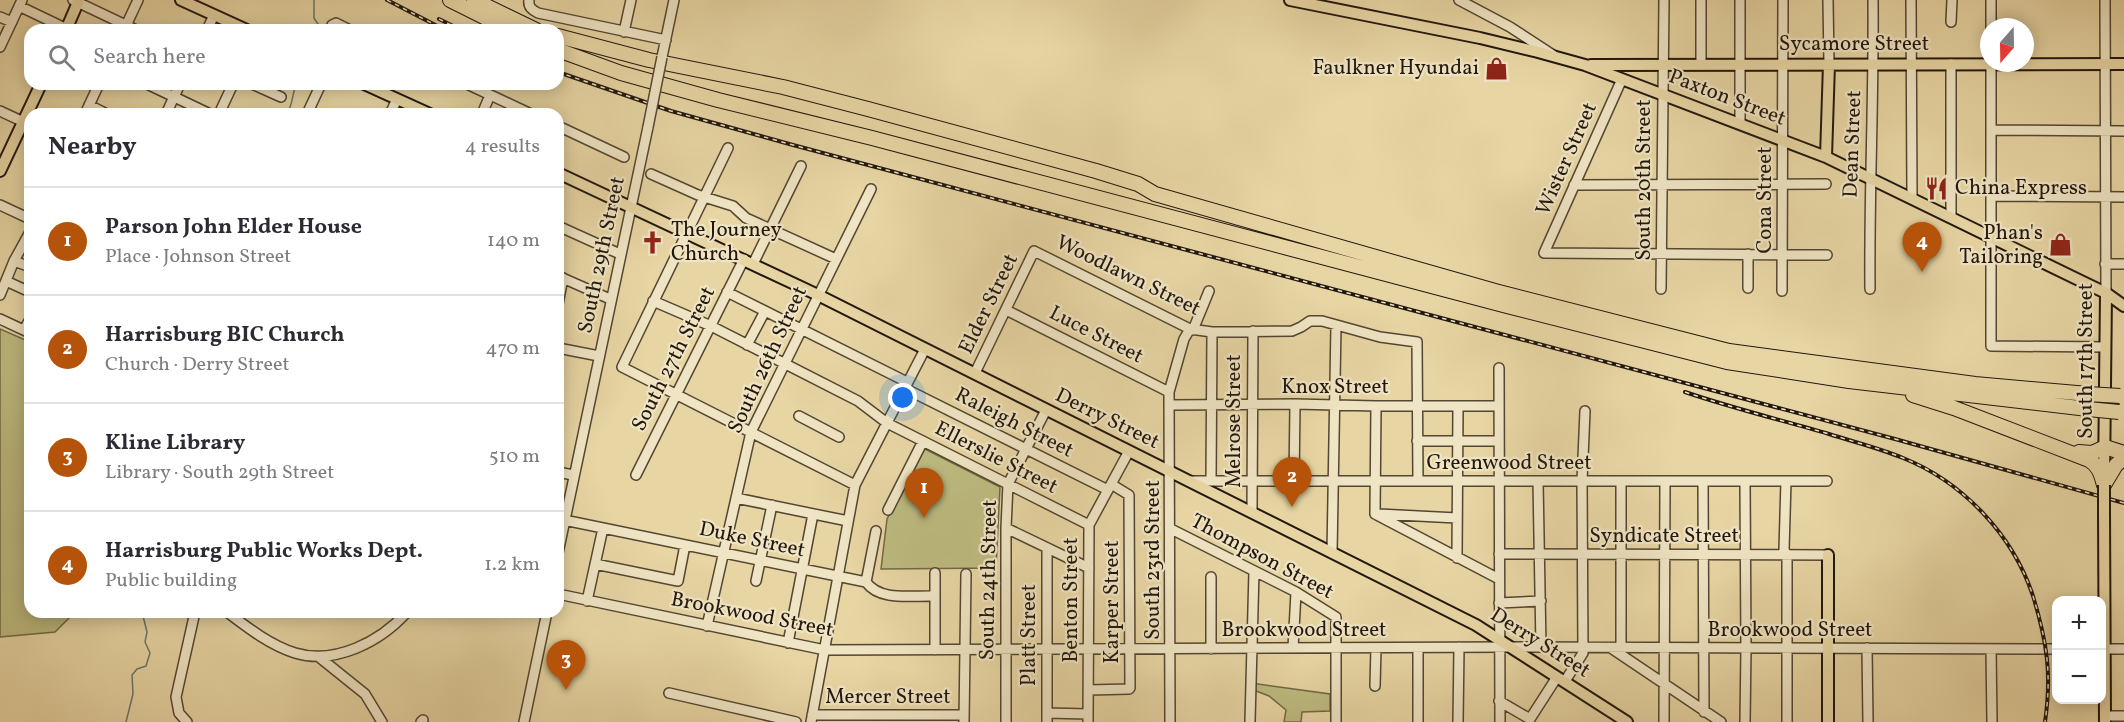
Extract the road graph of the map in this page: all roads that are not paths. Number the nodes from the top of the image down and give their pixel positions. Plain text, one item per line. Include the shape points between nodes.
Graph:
1 (138, 0) edge
2 (181, 0) edge
3 (450, 0) edge
4 (474, 0) edge
5 (490, 0) edge
6 (631, 0) edge
7 (674, 0) edge
8 (1290, 0) edge
9 (1459, 0) edge
10 (1664, 0) edge
11 (1701, 0) edge
12 (1740, 0) edge
13 (1783, 0) edge
14 (1828, 0) edge
15 (1872, 0) edge
16 (1911, 0) edge
17 (1952, 0) edge
18 (1991, 0) edge
19 (2105, 0) edge
20 (77, 1) edge
21 (529, 2) edge
22 (21, 3) edge
23 (214, 15) junction
24 (0, 17) edge
25 (1991, 18) edge
26 (12, 22) junction
27 (1951, 22) dead end
28 (57, 24) edge
29 (69, 24) edge
30 (118, 24) edge
31 (127, 24) edge
32 (210, 24) edge
33 (234, 24) edge
34 (498, 24) edge
35 (524, 24) edge
36 (532, 24) edge
37 (624, 32) junction
38 (564, 38) edge
39 (666, 40) junction
40 (0, 47) edge
41 (564, 52) edge
42 (1554, 56) junction
43 (1980, 63) edge
44 (2034, 63) edge
45 (1663, 64) junction
46 (1701, 64) junction
47 (1740, 64) junction
48 (1783, 64) junction
49 (1829, 64) junction
50 (1873, 64) junction
51 (1912, 64) junction
52 (1951, 64) junction
53 (2105, 64) junction
54 (2124, 64) edge
55 (1585, 65) junction
56 (1991, 72) edge
57 (1622, 79) junction
58 (39, 90) edge
59 (96, 90) edge
60 (159, 90) edge
61 (177, 90) edge
62 (230, 90) edge
63 (265, 90) edge
64 (319, 90) edge
65 (377, 90) edge
66 (480, 90) edge
67 (1663, 94) junction
68 (490, 95) junction
69 (174, 97) junction
70 (281, 97) dead end
71 (397, 99) junction
72 (33, 108) edge
73 (88, 108) edge
74 (169, 108) edge
75 (197, 108) edge
76 (222, 108) edge
77 (312, 108) edge
78 (393, 108) edge
79 (417, 108) edge
80 (485, 108) edge
81 (518, 108) edge
82 (0, 111) edge
83 (24, 123) edge
84 (1740, 123) junction
85 (24, 129) edge
86 (564, 129) edge
87 (1991, 130) junction
88 (2104, 130) junction
89 (2124, 130) edge
90 (1783, 140) junction
91 (728, 148) dead end
92 (624, 157) dead end
93 (1826, 157) junction
94 (801, 166) dead end
95 (0, 171) edge
96 (651, 174) dead end
97 (564, 176) edge
98 (1872, 178) junction
99 (1663, 184) junction
100 (1783, 184) junction
101 (1826, 184) dead end
102 (1574, 185) junction
103 (871, 189) dead end
104 (705, 196) junction
105 (1991, 196) junction
106 (1912, 197) junction
107 (2105, 197) junction
108 (2124, 197) edge
109 (0, 205) edge
110 (630, 206) junction
111 (24, 216) edge
112 (1951, 217) junction
113 (564, 228) edge
114 (770, 230) junction
115 (687, 233) junction
116 (1991, 237) junction
117 (24, 243) edge
118 (1034, 251) joint
119 (1662, 253) junction
120 (620, 254) junction
121 (1748, 254) junction
122 (1783, 255) junction
123 (1827, 255) dead end
124 (836, 259) junction
125 (14, 261) junction
126 (749, 261) junction
127 (2106, 264) junction
128 (2124, 264) edge
129 (24, 265) edge
130 (564, 278) edge
131 (6, 281) junction
132 (1661, 288) dead end
133 (1748, 288) dead end
134 (24, 289) edge
135 (1870, 289) dead end
136 (1209, 291) dead end
137 (1782, 291) dead end
138 (728, 292) junction
139 (2106, 293) junction
140 (0, 295) edge
141 (818, 295) junction
142 (610, 299) junction
143 (653, 301) junction
144 (2124, 306) edge
145 (1006, 310) junction
146 (765, 311) junction
147 (0, 319) edge
148 (1336, 325) junction
149 (711, 326) junction
150 (802, 329) junction
151 (1191, 329) junction
152 (24, 331) edge
153 (1252, 331) junction
154 (1212, 332) junction
155 (747, 345) junction
156 (2105, 348) junction
157 (564, 349) edge
158 (925, 349) junction
159 (599, 356) junction
160 (785, 364) junction
161 (1499, 368) dead end
162 (975, 373) junction
163 (1850, 381) junction
164 (906, 385) junction
165 (1169, 392) junction
166 (676, 394) junction
167 (2122, 396) edge
168 (1294, 404) junction
169 (1335, 404) junction
170 (1171, 405) junction
171 (1211, 405) junction
172 (1252, 405) junction
173 (1376, 406) junction
174 (1417, 406) junction
175 (1458, 406) junction
176 (1499, 406) junction
177 (1046, 410) junction
178 (1585, 411) dead end
179 (2122, 412) edge
180 (799, 416) dead end
181 (887, 423) junction
182 (751, 432) junction
183 (839, 437) dead end
184 (923, 441) junction
185 (1417, 441) junction
186 (1457, 441) junction
187 (1499, 441) junction
188 (2045, 444) junction
189 (2105, 447) junction
190 (1026, 449) junction
191 (1129, 451) junction
192 (2124, 453) edge
193 (2124, 458) edge
194 (1171, 472) junction
195 (564, 473) edge
196 (573, 475) junction
197 (636, 475) dead end
198 (1191, 481) junction
199 (1211, 481) junction
200 (1252, 481) junction
201 (1294, 481) junction
202 (1332, 481) junction
203 (1376, 481) junction
204 (1418, 481) junction
205 (1457, 481) junction
206 (1499, 481) junction
207 (1538, 481) junction
208 (1582, 481) junction
209 (1621, 481) junction
210 (1665, 481) junction
211 (1703, 481) junction
212 (1745, 481) junction
213 (1786, 481) junction
214 (1827, 481) dead end
215 (1008, 484) junction
216 (855, 485) junction
217 (2104, 485) junction
218 (1110, 487) junction
219 (736, 498) junction
220 (772, 506) junction
221 (564, 507) edge
222 (888, 510) dead end
223 (1252, 511) junction
224 (813, 514) junction
225 (1376, 514) junction
226 (1457, 518) junction
227 (564, 519) edge
228 (848, 521) junction
229 (1089, 525) junction
230 (603, 528) junction
231 (1006, 528) junction
232 (1171, 529) junction
233 (876, 531) dead end
234 (685, 545) junction
235 (1047, 549) junction
236 (724, 553) junction
237 (1332, 553) junction
238 (1499, 554) junction
239 (1540, 554) junction
240 (1582, 554) junction
241 (1621, 554) junction
242 (1665, 554) junction
243 (1702, 554) junction
244 (1744, 555) junction
245 (1787, 555) junction
246 (1828, 555) joint
247 (1457, 558) junction
248 (759, 560) junction
249 (595, 564) junction
250 (1089, 568) junction
251 (802, 569) junction
252 (1254, 571) junction
253 (935, 573) dead end
254 (966, 573) dead end
255 (839, 577) junction
256 (1211, 577) dead end
257 (1499, 579) junction
258 (756, 581) dead end
259 (866, 582) junction
260 (1296, 592) junction
261 (564, 595) edge
262 (935, 596) junction
263 (2103, 596) edge
264 (587, 601) junction
265 (1541, 601) junction
266 (1499, 603) junction
267 (194, 618) edge
268 (236, 618) edge
269 (400, 618) edge
270 (546, 618) edge
271 (707, 626) junction
272 (788, 643) junction
273 (1503, 645) junction
274 (1459, 647) junction
275 (1541, 647) junction
276 (1583, 647) junction
277 (1611, 647) junction
278 (1252, 648) junction
279 (1293, 648) junction
280 (1336, 648) junction
281 (1376, 648) junction
282 (1418, 648) junction
283 (1621, 648) junction
284 (1665, 648) junction
285 (1704, 648) junction
286 (1746, 648) junction
287 (1786, 648) junction
288 (1828, 648) junction
289 (1867, 648) junction
290 (1991, 648) junction
291 (1048, 649) junction
292 (1089, 649) junction
293 (1130, 649) junction
294 (1170, 649) junction
295 (1211, 649) junction
296 (2052, 649) edge
297 (2106, 649) edge
298 (2124, 649) edge
299 (825, 650) junction
300 (935, 650) junction
301 (965, 650) junction
302 (1007, 650) junction
303 (2103, 650) edge
304 (319, 657) junction
305 (1561, 679) junction
306 (1664, 685) junction
307 (1375, 686) dead end
308 (1089, 690) junction
309 (669, 693) dead end
310 (1500, 701) junction
311 (1704, 712) junction
312 (2124, 716) edge
313 (812, 718) edge
314 (964, 718) edge
315 (1047, 718) edge
316 (1088, 718) edge
317 (1613, 718) edge
318 (2105, 719) edge
319 (1250, 721) edge
320 (187, 722) edge
321 (382, 722) edge
322 (524, 722) edge
323 (796, 722) edge
324 (1006, 722) edge
325 (1170, 722) edge
326 (1336, 722) edge
327 (1418, 722) edge
328 (1458, 722) edge
329 (1500, 722) edge
330 (1627, 722) edge
331 (1664, 722) edge
332 (1721, 722) edge
333 (1745, 722) edge
334 (1787, 722) edge
335 (1828, 722) edge
336 (1868, 722) edge
337 (1992, 722) edge

1 - 31 street
2 - 23 main road
3 - 34 highway
4 - 35 highway
5 - 36 highway
6 - 37 street
7 - 39 street, South 29th Street
8 - 42 main road, Paxton Street
9 - 42 street
10 - 45 street, South 20th Street
11 - 46 street
12 - 47 street
13 - 48 street, Cona Street
14 - 49 street
15 - 50 street, Dean Street
16 - 51 street
17 - 27 street
18 - 25 street
19 - 53 street, South 17th Street
20 - 29 main road
20 - 30 street
21 - 37 street via 538,13
22 - 26 street
22 - 28 street
23 - 32 street
23 - 33 main road
24 - 26 street
26 - 40 street
37 - 39 street
38 - 167 highway, bridge via 649,60 783,87 1096,171 1138,184 1155,194 1495,291 1729,351 1975,384
39 - 110 street, South 29th Street, bridge
41 - 163 highway via 718,100 1586,327 1727,362
42 - 55 main road, Paxton Street
43 - 52 main road, Sycamore Street
44 - 53 main road, Sycamore Street
45 - 46 main road, Sycamore Street
45 - 55 main road, Sycamore Street
45 - 67 street, South 20th Street
46 - 47 main road, Sycamore Street
47 - 48 main road, Sycamore Street
47 - 84 street
48 - 49 main road, Sycamore Street
48 - 90 street, Cona Street
49 - 50 main road, Sycamore Street
49 - 93 main road
50 - 51 main road, Sycamore Street
50 - 98 street, Dean Street
51 - 52 main road, Sycamore Street
51 - 106 street
52 - 112 street
53 - 54 main road, Sycamore Street
53 - 88 street, South 17th Street
55 - 57 main road, Paxton Street
56 - 87 street
57 - 67 main road, Paxton Street
57 - 102 street, Wister Street
58 - 72 main road
59 - 73 street
60 - 69 street
61 - 69 street
62 - 76 street
63 - 70 street
64 - 77 street
65 - 71 main road
66 - 68 street
67 - 84 main road, Paxton Street
67 - 99 street, South 20th Street
68 - 80 street
68 - 81 street
69 - 74 street
69 - 75 street
71 - 78 street
71 - 79 main road
82 - 83 street
84 - 90 main road, Paxton Street
85 - 95 main road
86 - 92 street
87 - 88 street
87 - 105 street
88 - 89 street
88 - 107 street, South 17th Street
90 - 93 main road, Paxton Street
90 - 100 street, Cona Street
91 - 104 street
93 - 98 main road, Paxton Street
94 - 114 street, South 27th Street
96 - 104 street
97 - 110 main road, Derry Street
98 - 106 main road, Paxton Street
98 - 135 street, Dean Street
99 - 100 street
99 - 102 street
99 - 119 street, South 20th Street
100 - 101 street
100 - 122 street, Cona Street
102 - 119 street, Wister Street via 1544,253
103 - 124 street, South 26th Street
104 - 114 street via 733,206
104 - 115 street
105 - 107 street
105 - 116 street
106 - 112 main road, Paxton Street
107 - 108 street
107 - 127 street, South 17th Street
109 - 111 street
110 - 115 main road, Derry Street
110 - 120 street, South 29th Street
112 - 116 main road, Paxton Street
113 - 120 street
114 - 124 street
114 - 126 street, South 27th Street
115 - 126 main road, Derry Street
115 - 143 street
116 - 139 main road, Paxton Street
116 - 156 street via 1991,346
117 - 125 street
118 - 145 street, Elder Street
118 - 151 street, Woodlawn Street
119 - 121 street
119 - 132 street, South 20th Street
120 - 142 street, South 29th Street
121 - 122 street
121 - 133 street
122 - 123 street
122 - 137 street, Cona Street
124 - 141 street, South 26th Street
125 - 129 street
125 - 131 street
126 - 138 street, South 27th Street
126 - 141 main road, Derry Street
127 - 128 street
127 - 139 street, South 17th Street
130 - 142 street
131 - 134 street
131 - 140 street
136 - 151 street, South 23rd Street
138 - 146 street, Raleigh Street
138 - 149 street, South 27th Street
139 - 144 main road, Paxton Street
139 - 156 main road, South 17th Street
141 - 150 street, South 26th Street
141 - 158 main road, Derry Street
142 - 159 street, South 29th Street
143 - 149 street
143 - 166 street via 622,366
145 - 162 street, Elder Street
145 - 165 street, Luce Street
146 - 150 street, Raleigh Street
146 - 155 street
147 - 152 street
148 - 153 street, Woodlawn Street via 1310,321 1292,331
148 - 169 street
148 - 174 street, Woodlawn Street via 1417,342
149 - 155 street
149 - 166 street, South 27th Street
150 - 160 street, South 26th Street
150 - 164 street, Raleigh Street
151 - 154 street, Woodlawn Street
151 - 165 street, South 23rd Street via 1184,339
153 - 154 street, Woodlawn Street
153 - 172 street, Melrose Street
154 - 171 street
155 - 160 street
156 - 189 main road, South 17th Street
157 - 159 street
158 - 162 main road, Derry Street
158 - 164 street
159 - 196 street, South 29th Street
160 - 181 street via 858,401
160 - 182 street, South 26th Street
161 - 176 street
162 - 177 main road, Derry Street
163 - 179 highway, bridge
163 - 188 highway via 1930,400
164 - 181 street
164 - 190 street, Raleigh Street
165 - 170 street, South 23rd Street
166 - 182 street
166 - 197 street, South 27th Street
168 - 169 street, Knox Street
168 - 172 street, Knox Street
168 - 201 street
169 - 173 street, Knox Street
169 - 202 street
170 - 171 street, Knox Street
170 - 194 street, South 23rd Street
171 - 172 street, Knox Street
171 - 199 street
172 - 200 street, Melrose Street
173 - 174 street, Knox Street
173 - 203 street
174 - 175 street, Knox Street
174 - 185 street
175 - 176 street, Knox Street
175 - 186 street
176 - 187 street
177 - 190 street, South 24th Street
177 - 191 main road, Derry Street
178 - 208 street
180 - 183 street
181 - 184 street, Ellerslie Street
181 - 216 street
182 - 216 street
182 - 219 street, South 26th Street
184 - 215 street, Ellerslie Street
184 - 222 street
185 - 186 street
185 - 204 street
186 - 187 street
186 - 205 street
187 - 206 street
188 - 189 highway via 2092,453
188 - 217 highway via 2096,464
189 - 192 highway
189 - 217 main road, South 17th Street
190 - 215 street, South 24th Street
190 - 218 street, Raleigh Street
191 - 194 main road, Derry Street
191 - 218 street, Benton Street
193 - 217 highway
194 - 198 main road, Derry Street
194 - 232 street, South 23rd Street
195 - 196 street
196 - 221 street, South 29th Street
198 - 199 street, Greenwood Street
198 - 223 main road, Derry Street
199 - 200 street, Greenwood Street
200 - 201 street, Greenwood Street
200 - 223 street, Melrose Street
201 - 202 street, Greenwood Street
202 - 203 street, Greenwood Street
202 - 237 street
203 - 204 street, Greenwood Street
203 - 225 street
204 - 205 street, Greenwood Street
205 - 206 street, Greenwood Street
205 - 226 street
206 - 207 street, Greenwood Street
206 - 238 street
207 - 208 street, Greenwood Street
207 - 239 street
208 - 209 street, Greenwood Street
208 - 240 street
209 - 210 street, Greenwood Street
209 - 241 street
210 - 211 street, Greenwood Street
210 - 242 street
211 - 212 street, Greenwood Street
211 - 243 street
212 - 213 street, Greenwood Street
212 - 244 street
213 - 214 street, Greenwood Street
213 - 245 street
215 - 229 street, Ellerslie Street
215 - 231 street, South 24th Street
216 - 228 street
217 - 263 main road, South 17th Street, bridge
218 - 229 street, Benton Street
218 - 293 street, Karper Street via 1129,495
219 - 220 street
219 - 236 street, South 26th Street
220 - 224 street
220 - 248 street
223 - 237 main road, Derry Street
224 - 228 street
224 - 251 street
225 - 226 street
225 - 247 street
226 - 247 street
227 - 230 street, Duke Street
228 - 255 street
229 - 250 street, Benton Street
230 - 234 street, Duke Street
230 - 249 street
231 - 235 street
231 - 302 street, South 24th Street
232 - 252 street, Thompson Street
232 - 294 street, South 23rd Street
233 - 259 street
234 - 236 street, Duke Street
234 - 249 street via 678,581
235 - 250 street
235 - 291 street, Platt Street
236 - 248 street, Duke Street
236 - 271 street, South 26th Street
237 - 273 main road, Derry Street via 1476,625
238 - 239 street, Syndicate Street
238 - 257 street
239 - 240 street, Syndicate Street
239 - 265 street
240 - 241 street, Syndicate Street
240 - 276 street
241 - 242 street, Syndicate Street
241 - 283 street
242 - 243 street, Syndicate Street
242 - 284 street
243 - 244 street, Syndicate Street
243 - 285 street
244 - 245 street, Syndicate Street
244 - 286 street
245 - 246 street, Syndicate Street
245 - 287 street
246 - 288 main road
247 - 257 street
248 - 251 street, Duke Street
248 - 258 street
249 - 264 street
250 - 292 street, Benton Street
251 - 255 street, Duke Street
251 - 272 street
252 - 260 street, Thompson Street
252 - 278 street
253 - 262 street
254 - 301 street
255 - 259 street, Duke Street
255 - 299 street
256 - 295 street
257 - 266 street
259 - 262 street, Duke Street via 878,593 887,595
260 - 279 street
260 - 280 street, Thompson Street via 1336,617
261 - 264 street, Brookwood Street
262 - 300 street
264 - 271 street, Brookwood Street
265 - 266 street
265 - 275 street
266 - 273 street
267 - 320 street via 176,697 179,712
268 - 304 street via 273,644
269 - 304 street via 366,644
270 - 322 street
271 - 272 street, Brookwood Street
272 - 299 street, Brookwood Street
273 - 274 street, Brookwood Street
273 - 275 street, Brookwood Street
273 - 305 main road, Derry Street
273 - 310 street
274 - 282 street, Brookwood Street
274 - 328 street
275 - 276 street, Brookwood Street
276 - 277 street, Brookwood Street
276 - 305 street via 1583,653
277 - 283 street, Brookwood Street
277 - 306 street
278 - 279 street, Brookwood Street
278 - 295 street, Brookwood Street
278 - 319 street
279 - 280 street, Brookwood Street
280 - 281 street, Brookwood Street
280 - 326 street
281 - 282 street, Brookwood Street
281 - 307 street
282 - 327 street
283 - 284 street, Brookwood Street
284 - 285 street, Brookwood Street
284 - 306 street
285 - 286 street, Brookwood Street
285 - 311 street
286 - 287 street, Brookwood Street
286 - 333 street
287 - 288 street, Brookwood Street
287 - 334 street
288 - 289 street, Brookwood Street
288 - 335 main road
289 - 290 street, Brookwood Street
289 - 336 street
290 - 296 street, Brookwood Street
290 - 337 street
291 - 292 street, Brookwood Street
291 - 302 street, Brookwood Street
291 - 315 street, Platt Street
292 - 293 street, Brookwood Street
292 - 308 street, Benton Street
293 - 294 street, Brookwood Street
293 - 308 street, Karper Street via 1130,689
294 - 295 street, Brookwood Street
294 - 325 street, South 23rd Street
297 - 298 street
299 - 300 street, Brookwood Street
299 - 313 street
300 - 301 street, Brookwood Street
301 - 302 street, Brookwood Street
301 - 314 street
302 - 324 street, South 24th Street
303 - 318 main road, South 17th Street
304 - 321 street via 365,694
305 - 310 street via 1530,720
305 - 317 main road, Derry Street
306 - 311 street
306 - 331 street
308 - 316 street, Benton Street
309 - 323 street
310 - 329 street
311 - 332 street
312 - 318 street
313 - 314 street, Mercer Street
315 - 316 street
317 - 330 main road, Derry Street

